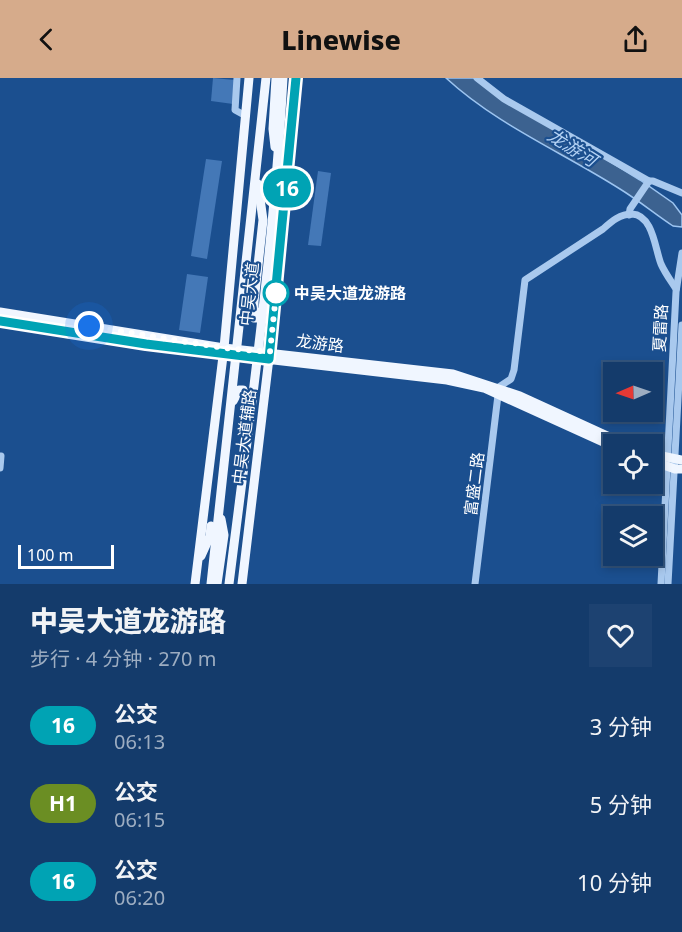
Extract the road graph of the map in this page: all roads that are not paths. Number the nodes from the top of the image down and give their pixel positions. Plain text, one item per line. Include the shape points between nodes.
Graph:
1 (237, 78) edge
2 (249, 78) edge
3 (266, 78) edge
4 (276, 78) edge
5 (283, 78) edge
6 (296, 78) edge
7 (477, 78) edge
8 (246, 116) junction
9 (256, 166) junction
10 (277, 167) junction
11 (648, 184) junction
12 (682, 193) edge
13 (252, 209) junction
14 (630, 212) junction
15 (284, 214) junction
16 (234, 246) junction
17 (682, 253) edge
18 (676, 289) junction
19 (263, 306) junction
20 (0, 312) edge
21 (0, 321) edge
22 (682, 325) edge
23 (223, 351) junction
24 (236, 352) junction
25 (257, 354) junction
26 (269, 356) junction
27 (499, 391) junction
28 (230, 405) junction
29 (603, 435) edge
30 (603, 442) edge
31 (1, 456) edge
32 (675, 464) edge
33 (0, 468) edge
34 (253, 489) junction
35 (221, 492) junction
36 (219, 511) junction
37 (237, 517) junction
38 (236, 529) junction
39 (197, 565) junction
40 (195, 584) edge
41 (211, 584) edge
42 (218, 584) edge
43 (229, 584) edge
44 (242, 584) edge
45 (475, 584) edge
46 (661, 584) edge
47 (668, 584) edge

1 - 8 street via 235,110
2 - 8 main road, 中吴大道辅路
3 - 9 main road, 中吴大道
4 - 10 main road via 273,129
5 - 10 main road, 中吴大道
6 - 15 main road, 中吴大道辅路
7 - 11 street via 504,99
8 - 16 main road, 中吴大道辅路
9 - 13 main road, 中吴大道
9 - 19 main road via 263,220 254,318 258,318
10 - 15 main road
10 - 19 main road, 中吴大道
11 - 12 street via 653,181
11 - 14 street
13 - 16 main road
13 - 24 main road, 中吴大道
14 - 18 street via 646,221
14 - 27 street via 525,280 514,370
15 - 26 main road, 中吴大道辅路
16 - 23 main road, 中吴大道辅路
17 - 18 street, 夏雷路
18 - 32 street, 夏雷路
19 - 25 main road, 中吴大道
20 - 23 main road, 龙游路
21 - 23 main road, 龙游路
22 - 32 street, 夏雷路
23 - 24 main road, 龙游路
23 - 39 main road, 中吴大道辅路
24 - 25 main road, 龙游路
24 - 28 main road, 中吴大道
25 - 26 main road, 龙游路
25 - 37 main road, 中吴大道
26 - 27 main road, 龙游路 via 447,380
26 - 34 main road, 中吴大道辅路
27 - 29 main road, 龙游路
27 - 30 main road, 龙游路
27 - 45 street, 富盛二路
28 - 35 main road, 中吴大道
28 - 38 main road via 239,390 243,390 246,401 234,488
31 - 33 street
32 - 46 street, 夏雷路
32 - 47 street, 夏雷路
34 - 37 main road
34 - 44 main road, 中吴大道辅路
35 - 36 main road, 中吴大道
35 - 39 main road via 210,536
36 - 41 main road, 中吴大道
36 - 42 main road via 224,535
37 - 38 main road, 中吴大道
38 - 43 main road, 中吴大道
39 - 40 main road, 中吴大道辅路

